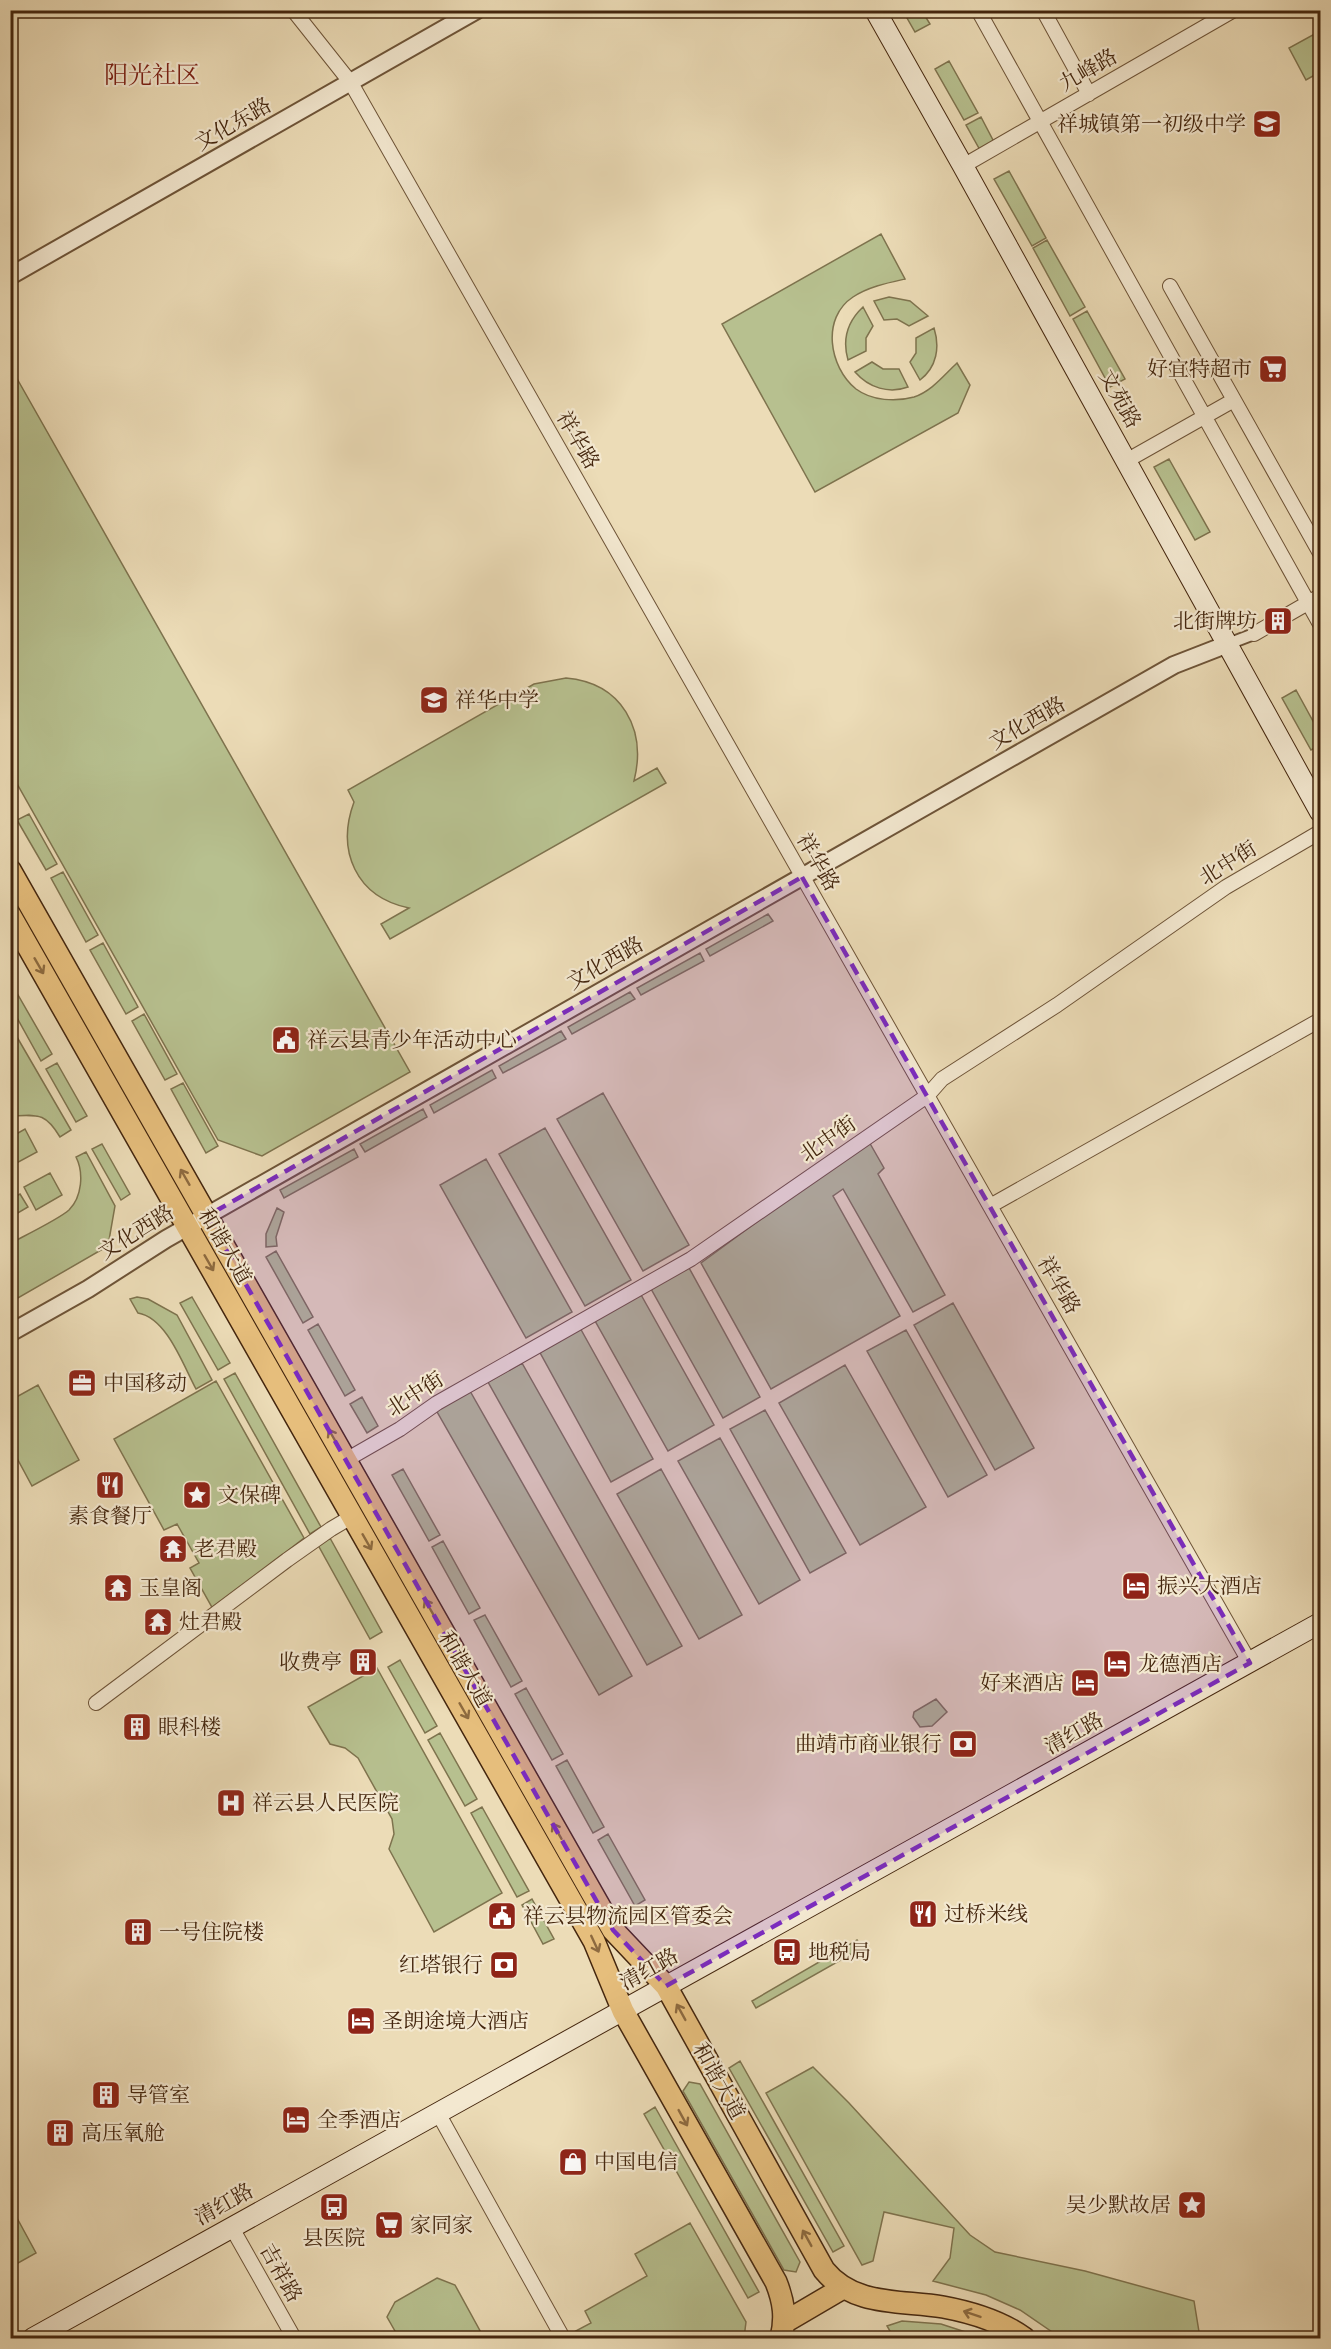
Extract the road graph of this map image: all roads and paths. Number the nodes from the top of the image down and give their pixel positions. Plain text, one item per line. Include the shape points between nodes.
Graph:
1 (293, 10) edge
2 (477, 10) edge
3 (875, 10) edge
4 (978, 10) edge
5 (1043, 10) edge
6 (1234, 10) edge
7 (351, 82) junction
8 (1089, 94) junction
9 (1040, 122) junction
10 (963, 166) junction
11 (10, 276) edge
12 (1170, 286) dead end
13 (1234, 400) junction
14 (1204, 417) junction
15 (1126, 460) junction
16 (1320, 553) edge
17 (1315, 600) edge
18 (1320, 624) edge
19 (1254, 634) joint
20 (1228, 644) junction
21 (1320, 812) edge
22 (1320, 832) edge
23 (10, 870) edge
24 (802, 877) junction
25 (10, 915) edge
26 (1320, 1020) edge
27 (927, 1096) junction
28 (990, 1206) junction
29 (207, 1216) junction
30 (188, 1226) junction
31 (10, 1333) edge
32 (346, 1460) junction
33 (353, 1516) junction
34 (1320, 1623) edge
35 (1250, 1663) junction
36 (96, 1703) dead end
37 (666, 1986) junction
38 (623, 2011) junction
39 (438, 2113) junction
40 (232, 2228) junction
41 (843, 2288) junction
42 (783, 2330) edge
43 (33, 2338) edge
44 (294, 2338) edge
45 (563, 2338) edge
46 (1024, 2338) edge

1 - 7 street, 祥华路
2 - 7 street, 文化东路
3 - 10 main road, 文苑路
4 - 9 street
5 - 8 street
6 - 8 street, 九峰路
7 - 11 street, 文化东路
7 - 24 street, 祥华路
8 - 9 street, 九峰路
9 - 10 street, 九峰路
9 - 14 street
10 - 15 main road, 文苑路
12 - 13 street
13 - 14 street
13 - 16 street
14 - 15 street
14 - 17 street
15 - 20 main road, 文苑路
17 - 18 street
17 - 19 street
19 - 20 street
20 - 21 main road, 文苑路
20 - 24 street, 文化西路 via 1174,665
22 - 27 street, 北中街 via 1226,887 1057,1005 942,1079
29 -> 23 main road, 和谐大道
24 - 27 street, 祥华路
24 - 29 street, 文化西路
25 -> 30 main road, 和谐大道
26 - 28 street
27 - 28 street, 祥华路
27 - 32 street, 北中街 via 691,1259 437,1403
28 - 35 street, 祥华路
29 - 30 street, 文化西路
32 -> 29 main road, 和谐大道
30 - 31 street, 文化西路
30 -> 33 main road, 和谐大道
37 -> 32 main road, 和谐大道 via 613,1930
33 - 36 street via 296,1553
33 -> 38 main road, 和谐大道 via 594,1941
34 - 35 main road, 清红路
35 - 37 main road, 清红路
37 - 38 main road, 清红路
41 -> 37 main road, 和谐大道 via 825,2270
38 - 39 main road, 清红路
38 -> 42 main road, 和谐大道 via 776,2282
39 - 40 main road, 清红路
39 - 45 street
40 - 43 main road, 清红路
40 - 44 street, 吉祥路
41 - 42 main road
46 -> 41 main road, 和谐大道 via 963,2311 881,2301

